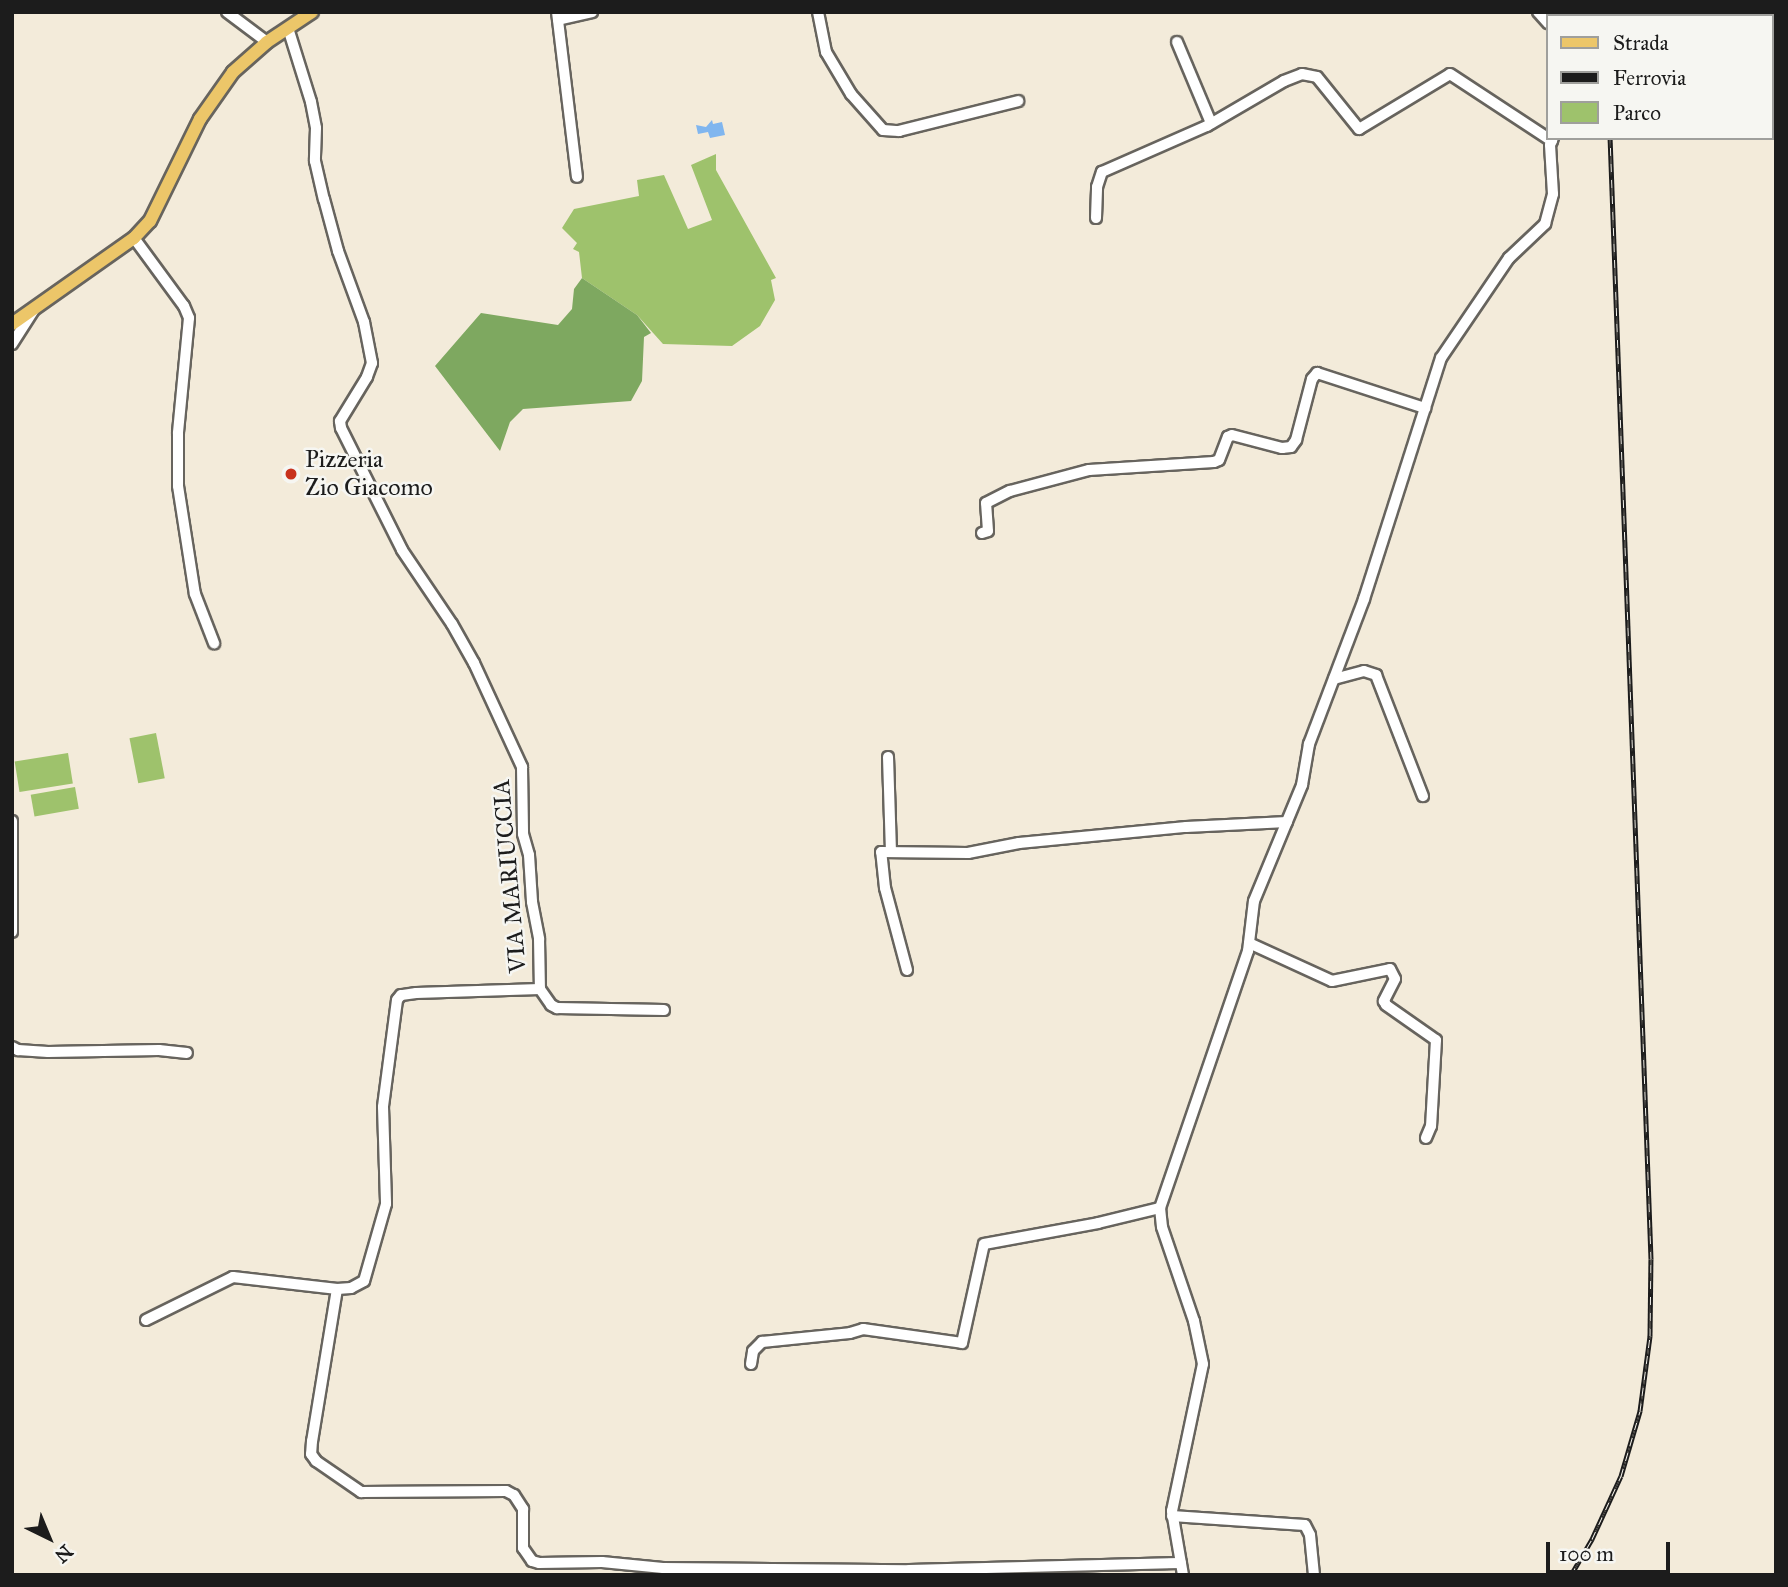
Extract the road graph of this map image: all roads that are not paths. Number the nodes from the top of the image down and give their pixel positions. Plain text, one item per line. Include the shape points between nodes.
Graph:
1 (227, 12) edge
2 (313, 12) edge
3 (592, 12) edge
4 (817, 12) edge
5 (557, 16) edge
6 (288, 27) junction
7 (267, 42) junction
8 (1177, 42) dead end
9 (1018, 101) dead end
10 (1211, 123) junction
11 (1546, 136) edge
12 (1553, 140) edge
13 (577, 177) dead end
14 (1096, 218) dead end
15 (134, 238) junction
16 (35, 308) junction
17 (12, 324) edge
18 (12, 344) edge
19 (1425, 408) junction
20 (982, 533) dead end
21 (214, 643) dead end
22 (1334, 679) junction
23 (888, 757) dead end
24 (1423, 796) dead end
25 (12, 821) edge
26 (1287, 822) junction
27 (891, 852) junction
28 (12, 932) edge
29 (1249, 943) junction
30 (907, 970) dead end
31 (540, 989) junction
32 (664, 1010) dead end
33 (12, 1047) edge
34 (187, 1053) dead end
35 (1426, 1138) dead end
36 (1160, 1208) junction
37 (337, 1289) junction
38 (146, 1320) dead end
39 (751, 1364) dead end
40 (1172, 1517) junction
41 (1181, 1563) junction
42 (1183, 1575) edge
43 (1314, 1575) edge

1 - 7 street
2 - 6 main road
3 - 5 street
4 - 9 street via 826,52 851,94 883,130 899,131
5 - 13 street
6 - 7 main road
6 - 31 street, VIA MARIUCCIA via 311,102 315,161 324,200 364,322 372,363 340,421 341,428 402,550 474,663 522,767 523,834 539,939
7 - 15 main road via 233,72 200,118 158,208
8 - 10 street
10 - 11 street via 1284,80 1307,74 1317,77 1361,129 1450,74
10 - 14 street via 1102,172
12 - 19 street via 1554,180 1545,224 1509,258 1456,333 1441,358
15 - 16 main road
15 - 21 street via 189,318 178,486 195,594
16 - 17 main road
16 - 18 street
19 - 20 street via 1317,373 1291,447 1232,435 1214,463 1089,470 1010,491 986,503 988,531
19 - 22 street
22 - 24 street via 1364,671 1376,675
22 - 26 street
23 - 27 street
25 - 28 street
26 - 27 street via 1019,843 968,853
26 - 29 street via 1254,901
27 - 30 street via 881,852 885,888
29 - 35 street via 1332,981 1391,969 1395,979 1386,1005 1436,1040 1431,1126
29 - 36 street
31 - 32 street via 557,1008
31 - 37 street via 407,993 397,1000 383,1107 386,1204 364,1281
33 - 34 street via 18,1051
36 - 39 street via 984,1244 962,1343 863,1329 762,1342 756,1346
36 - 40 street via 1161,1227 1194,1321 1203,1364
37 - 38 street via 233,1277
37 - 41 street via 312,1441 311,1454 316,1461 361,1492 506,1491 523,1509 523,1548 532,1561 663,1568 909,1570
40 - 41 street
40 - 43 street via 1305,1525
41 - 42 street

